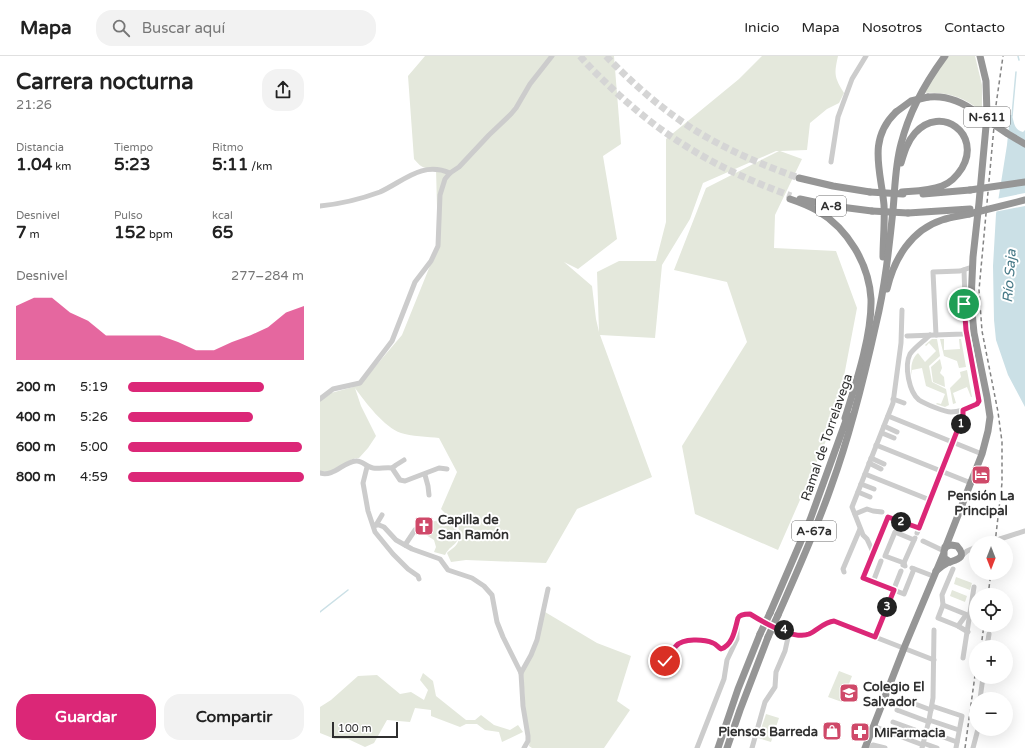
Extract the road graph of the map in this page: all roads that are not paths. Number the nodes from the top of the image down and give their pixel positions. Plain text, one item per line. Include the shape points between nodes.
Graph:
1 (552, 56) edge
2 (866, 56) edge
3 (940, 56) edge
4 (945, 56) edge
5 (980, 56) edge
6 (1025, 144) edge
7 (831, 162) dead end
8 (450, 173) junction
9 (798, 178) tunnel mouth
10 (1025, 182) edge
11 (900, 192) junction
12 (1025, 200) edge
13 (320, 206) edge
14 (969, 212) junction
15 (883, 257) junction
16 (972, 267) junction
17 (964, 270) junction
18 (902, 310) dead end
19 (970, 333) junction
20 (933, 335) junction
21 (907, 336) dead end
22 (320, 399) edge
23 (894, 399) junction
24 (904, 403) dead end
25 (963, 410) junction
26 (888, 416) junction
27 (884, 426) junction
28 (897, 432) dead end
29 (882, 433) junction
30 (894, 438) dead end
31 (954, 442) junction
32 (876, 445) junction
33 (845, 446) junction
34 (982, 454) junction
35 (404, 460) dead end
36 (870, 461) junction
37 (367, 466) junction
38 (883, 466) dead end
39 (392, 468) junction
40 (447, 469) dead end
41 (942, 471) junction
42 (320, 473) edge
43 (865, 474) junction
44 (425, 475) junction
45 (825, 481) junction
46 (971, 483) junction
47 (861, 484) junction
48 (874, 489) dead end
49 (858, 492) junction
50 (429, 495) dead end
51 (870, 497) dead end
52 (930, 500) junction
53 (882, 512) dead end
54 (855, 514) junction
55 (382, 515) dead end
56 (375, 525) junction
57 (954, 527) junction
58 (860, 529) junction
59 (415, 530) dead end
60 (1025, 531) edge
61 (916, 536) junction
62 (1009, 536) edge
63 (923, 541) dead end
64 (405, 545) junction
65 (957, 546) junction
66 (969, 547) edge
67 (969, 550) edge
68 (944, 551) junction
69 (874, 552) junction
70 (960, 557) junction
71 (882, 558) dead end
72 (952, 565) junction
73 (903, 566) junction
74 (844, 572) dead end
75 (934, 574) junction
76 (419, 579) dead end
77 (873, 582) junction
78 (974, 587) dead end
79 (548, 589) dead end
80 (894, 590) junction
81 (943, 605) junction
82 (968, 615) junction
83 (737, 626) junction
84 (958, 626) junction
85 (934, 630) dead end
86 (968, 632) junction
87 (789, 633) junction
88 (989, 634) dead end
89 (875, 637) junction
90 (988, 640) edge
91 (904, 648) junction
92 (963, 658) dead end
93 (934, 660) junction
94 (665, 661) dead end
95 (521, 673) junction
96 (902, 698) dead end
97 (932, 708) junction
98 (897, 710) dead end
99 (929, 721) junction
100 (893, 722) dead end
101 (873, 726) junction
102 (960, 730) junction
103 (926, 732) junction
104 (976, 736) edge
105 (957, 742) junction
106 (922, 745) edge
107 (524, 748) edge
108 (697, 748) edge
109 (718, 748) edge
110 (727, 748) edge
111 (752, 748) edge
112 (865, 748) edge
113 (871, 748) edge
114 (885, 748) edge
115 (937, 748) edge
116 (956, 748) edge
117 (973, 748) edge

1 - 8 street via 511,114 459,168
2 - 7 street via 852,79 838,117
3 - 15 highway via 910,105 900,133
4 - 11 highway via 925,85 910,115 899,151
5 - 16 highway, N-611 via 987,97 986,126
6 - 15 highway, bridge via 966,105 941,96 911,101 896,112 881,135 877,154 884,205
8 - 13 street via 441,169 424,170 380,192
8 - 22 street via 445,178 440,195 438,246 431,261 414,282 392,341 360,382 333,389
9 - 11 highway, A-8, bridge via 870,192
10 - 11 highway, A-8, bridge via 934,194
11 - 11 highway via 906,148 919,129 939,122 949,123 958,128 966,140 967,150 963,167 955,177 949,183 936,188
11 - 33 highway, Ramal de Torrelavega / A-67a via 870,352
12 - 14 highway, bridge
14 - 33 highway via 925,228 910,240 899,256 889,281 870,362
14 - 45 highway, A-8, bridge via 872,211 790,197 818,211 847,237 862,261 870,289 871,310 866,344
15 - 45 highway, Ramal de Torrelavega / A-67a via 869,340 856,391
16 - 17 street
16 - 19 highway, N-611
17 - 19 street via 964,304
17 - 20 street via 933,272
18 - 23 street
19 - 20 street
19 - 25 street via 979,401
19 - 34 highway, N-611 via 990,417
20 - 21 street
20 - 25 street via 910,354 907,370 911,389 919,400 947,412
23 - 24 street
23 - 26 street
25 - 31 street
26 - 27 street
26 - 31 street
27 - 28 street
27 - 29 street
29 - 30 street
29 - 32 street
31 - 34 street
31 - 41 street
32 - 36 street
32 - 41 street
33 - 110 highway, Ramal de Torrelavega / A-67a, bridge via 817,524 768,637
34 - 46 highway, N-611
35 - 39 street
36 - 38 street
36 - 43 street
37 - 39 street
37 - 42 street via 357,460 332,472
37 - 56 street via 363,483 368,511
39 - 44 street via 403,481
40 - 44 street via 439,468
41 - 46 street
41 - 52 street
43 - 47 street
43 - 52 street
44 - 50 street
45 - 109 highway, Ramal de Torrelavega / A-67a, bridge via 760,634
46 - 57 highway, N-611
47 - 48 street
47 - 49 street
49 - 51 street
49 - 54 street via 852,507
52 - 61 street
53 - 54 street via 867,509
54 - 58 street
55 - 56 street
56 - 64 street via 384,526 393,538
56 - 76 street via 378,537
57 - 65 highway, N-611 via 953,535
57 - 68 highway, N-611
58 - 69 street
58 - 74 street
59 - 64 street
60 - 62 street, bridge
61 - 69 street via 888,517
61 - 73 street
61 - 73 street via 895,532 885,556
63 - 68 street
64 - 95 street via 440,559 448,570 472,578 484,586 492,595 497,622
65 - 66 street
65 - 68 highway via 949,545
65 - 70 highway, N-611 via 961,553
67 - 70 street
68 - 72 highway via 946,559
68 - 75 highway, N-611
69 - 77 street via 863,578
70 - 72 highway
71 - 77 street
72 - 75 highway
72 - 81 street via 942,595
73 - 80 street
75 - 80 street via 913,569 904,594
75 - 91 highway, N-611
77 - 80 street
78 - 82 street
79 - 95 street via 537,640
80 - 89 street
81 - 82 street
81 - 84 street via 938,618
82 - 84 street
82 - 86 street
83 - 87 street via 738,618 750,614
83 - 94 street via 729,643 723,648 712,642 682,642
83 - 108 street via 737,639 727,660 724,679
84 - 86 street
85 - 93 street
86 - 92 street
87 - 89 street via 810,634 834,621
87 - 111 street via 776,672 775,687 765,702
88 - 90 street
89 - 91 street
91 - 93 street
91 - 101 highway, N-611
93 - 97 street
95 - 107 street via 528,736
96 - 97 street
97 - 99 street
97 - 102 street via 962,716
98 - 99 street
99 - 102 street
99 - 103 street
100 - 103 street
101 - 106 street
101 - 112 highway, N-611
102 - 105 street
103 - 105 street
103 - 106 street
104 - 117 street
105 - 116 street
106 - 115 street
113 - 114 street via 876,745

